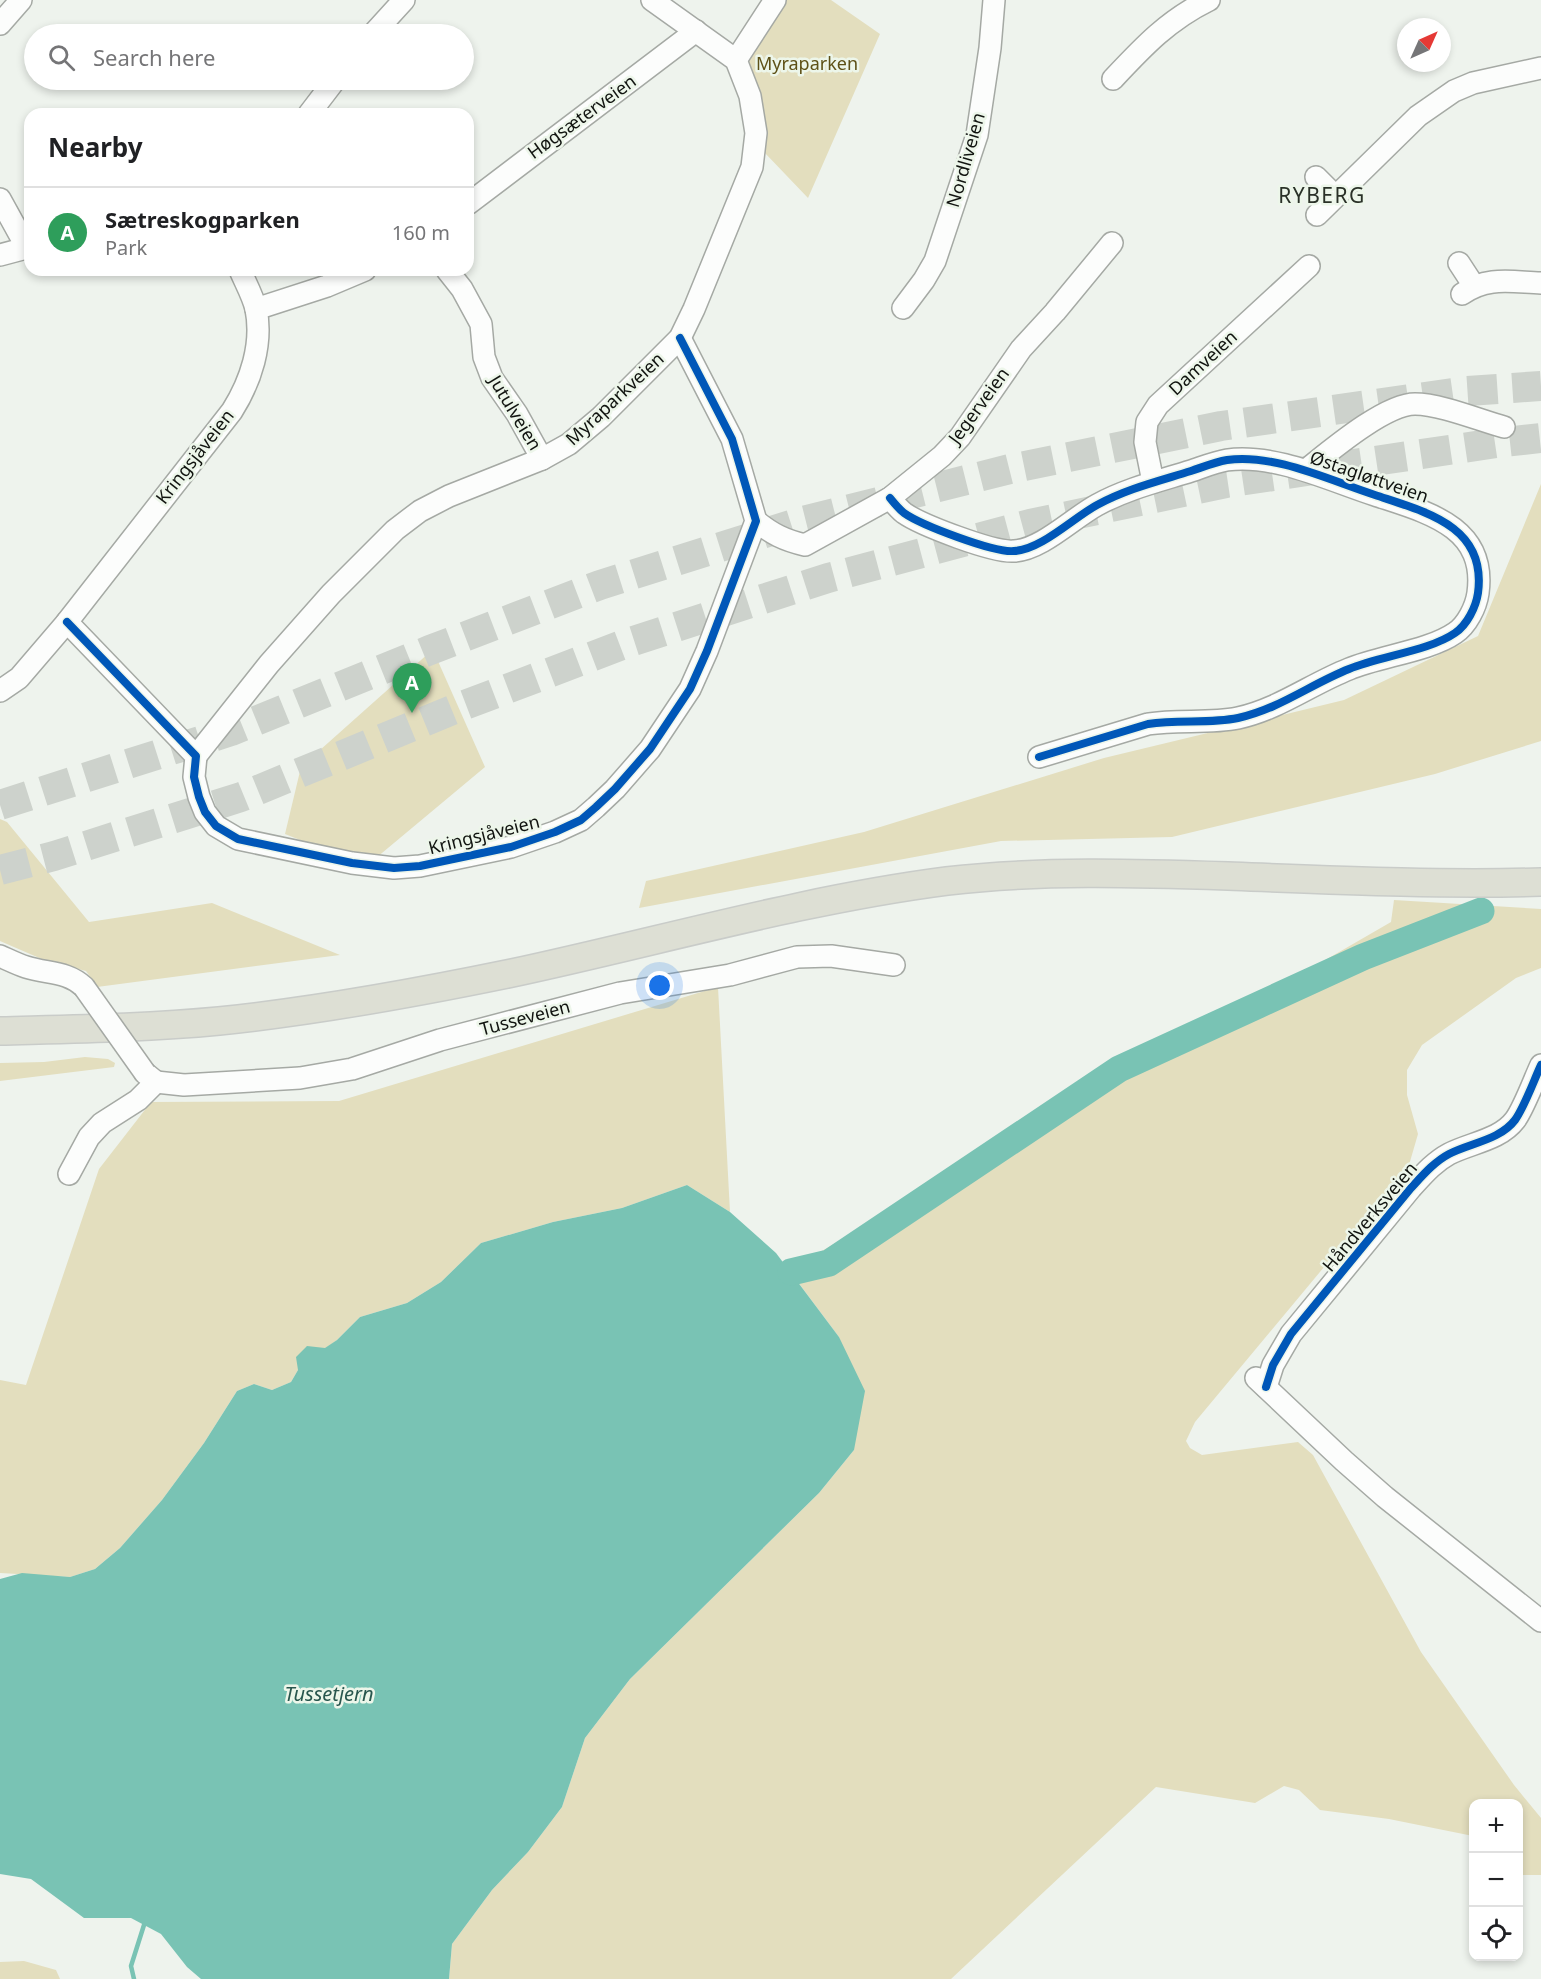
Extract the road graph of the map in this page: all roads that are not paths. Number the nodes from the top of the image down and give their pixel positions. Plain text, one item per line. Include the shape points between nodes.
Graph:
1 (21, 0) edge
2 (404, 0) edge
3 (652, 0) edge
4 (775, 0) edge
5 (994, 0) edge
6 (1209, 0) edge
7 (0, 24) edge
8 (382, 24) edge
9 (696, 31) junction
10 (736, 60) junction
11 (1541, 68) edge
12 (1113, 79) dead end
13 (327, 90) edge
14 (314, 108) edge
15 (1316, 177) dead end
16 (1335, 196) junction
17 (0, 199) edge
18 (474, 199) edge
19 (1317, 214) dead end
20 (24, 241) edge
21 (1112, 243) dead end
22 (24, 249) edge
23 (0, 255) edge
24 (1459, 263) dead end
25 (1309, 266) dead end
26 (242, 276) edge
27 (351, 276) edge
28 (452, 276) edge
29 (1541, 284) edge
30 (256, 309) junction
31 (903, 309) dead end
32 (680, 338) junction
33 (1504, 427) dead end
34 (542, 459) junction
35 (1306, 470) junction
36 (1153, 482) junction
37 (890, 498) junction
38 (756, 520) junction
39 (67, 622) junction
40 (0, 691) edge
41 (196, 756) junction
42 (1039, 757) dead end
43 (1541, 882) edge
44 (0, 956) edge
45 (894, 965) dead end
46 (0, 1031) edge
47 (1541, 1065) edge
48 (150, 1077) junction
49 (69, 1174) dead end
50 (1541, 1621) edge

1 - 7 street
2 - 8 street
3 - 9 street
4 - 10 street
5 - 31 street, Nordliveien via 977,135 935,261
6 - 12 street via 1154,36
9 - 10 street
9 - 18 street, Høgsæterveien
10 - 32 street, Myraparkveien via 750,96 756,134 752,167
11 - 16 street via 1454,91 1418,116
13 - 14 street
15 - 16 street
16 - 19 street
17 - 20 street
21 - 37 street, Jegerveien via 1021,349 960,437
22 - 23 street
24 - 29 street via 1468,290 1495,281
25 - 36 street, Damveien via 1158,405 1147,422 1145,442
26 - 30 street, Kringsjåveien
27 - 30 street
28 - 34 street, Jutulveien via 481,324 484,357 492,378
30 - 39 street, Kringsjåveien via 253,366 232,411
32 - 34 street, Myraparkveien via 601,417 569,444
32 - 38 street via 732,439
33 - 35 street, Østagløttveien via 1432,406 1400,406 1359,430
34 - 41 street, Myraparkveien via 449,496 395,530 330,594 268,664
35 - 36 street, Østagløttveien via 1259,461 1227,460
35 - 42 street, Østagløttveien via 1421,510 1461,533 1470,544 1480,580 1477,599 1464,625 1439,641 1351,668 1268,709 1236,718 1148,724
36 - 37 street, Østagløttveien via 1120,493 1038,543 1015,552 993,549 921,522 903,512
37 - 38 street, Jegerveien via 806,545 772,534
38 - 41 street, Kringsjåveien via 707,651 675,714 615,789 581,820 555,832 511,847 394,868 289,851 238,839 216,826 199,797 194,777
39 - 40 street, Kringsjåveien via 20,678
39 - 41 street
43 - 46 main road via 1134,873 1033,874 953,881 840,898 512,973 331,1006 205,1022
44 - 48 street, bridge via 76,980
45 - 48 street, Tusseveien via 831,956 797,957 730,975 620,993 440,1040 352,1069 300,1078 184,1085
47 - 50 street, Håndverksveien via 1515,1120 1500,1133 1450,1153 1427,1171 1291,1334 1260,1382 1385,1497
48 - 49 street via 138,1100 88,1137

